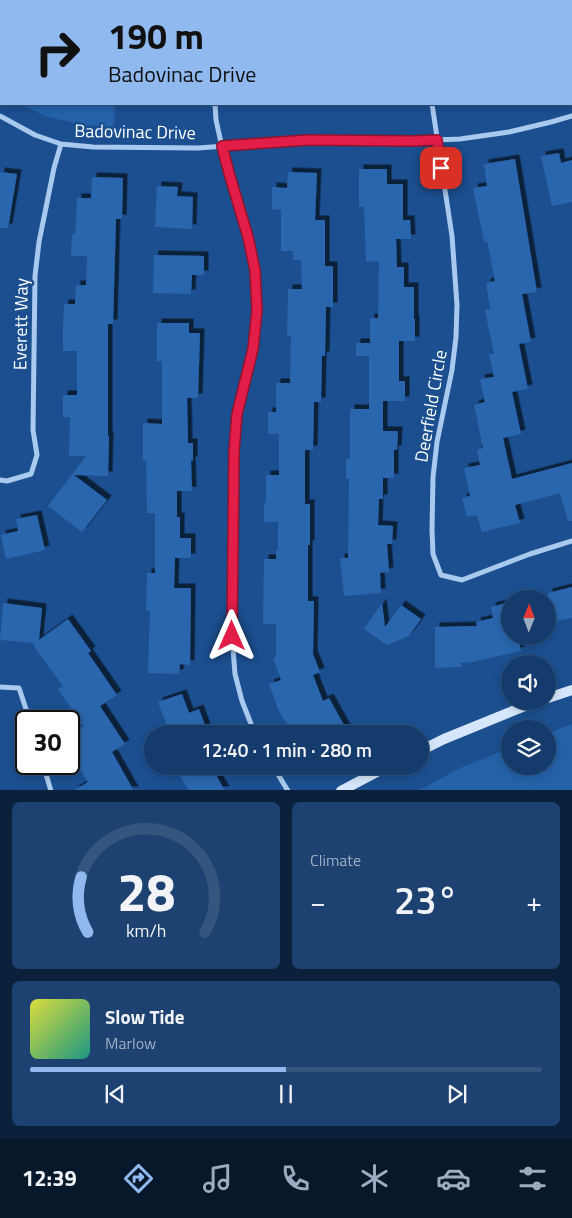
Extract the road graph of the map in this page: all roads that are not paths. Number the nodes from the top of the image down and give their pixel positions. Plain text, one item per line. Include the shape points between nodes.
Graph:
1 (215, 105) edge
2 (432, 105) edge
3 (0, 116) edge
4 (572, 116) edge
5 (437, 140) junction
6 (61, 144) junction
7 (222, 146) junction
8 (0, 480) edge
9 (572, 541) edge
10 (0, 687) edge
11 (572, 690) edge
12 (556, 695) edge
13 (26, 710) edge
14 (515, 710) edge
15 (251, 725) edge
16 (429, 746) edge
17 (46, 775) edge
18 (279, 775) edge
19 (370, 775) edge
20 (51, 790) edge
21 (288, 790) edge
22 (341, 790) edge

1 - 7 street
2 - 5 street, Deerfield Circle
3 - 6 street, Badovinac Drive via 35,135
4 - 5 street, Badovinac Drive via 509,132
5 - 7 street, Badovinac Drive via 308,140
5 - 9 street, Deerfield Circle via 452,236 458,305 452,370 433,477 433,554 441,575 462,580
6 - 7 street, Badovinac Drive via 93,147
6 - 8 street, Everett Way via 39,242 35,276 33,430 37,455 31,474
7 - 15 street via 255,270 257,310 253,349 237,414 234,451 232,626 235,674
10 - 13 street via 19,688
11 - 12 main road
14 - 16 main road
17 - 20 street
18 - 21 street
19 - 22 main road

